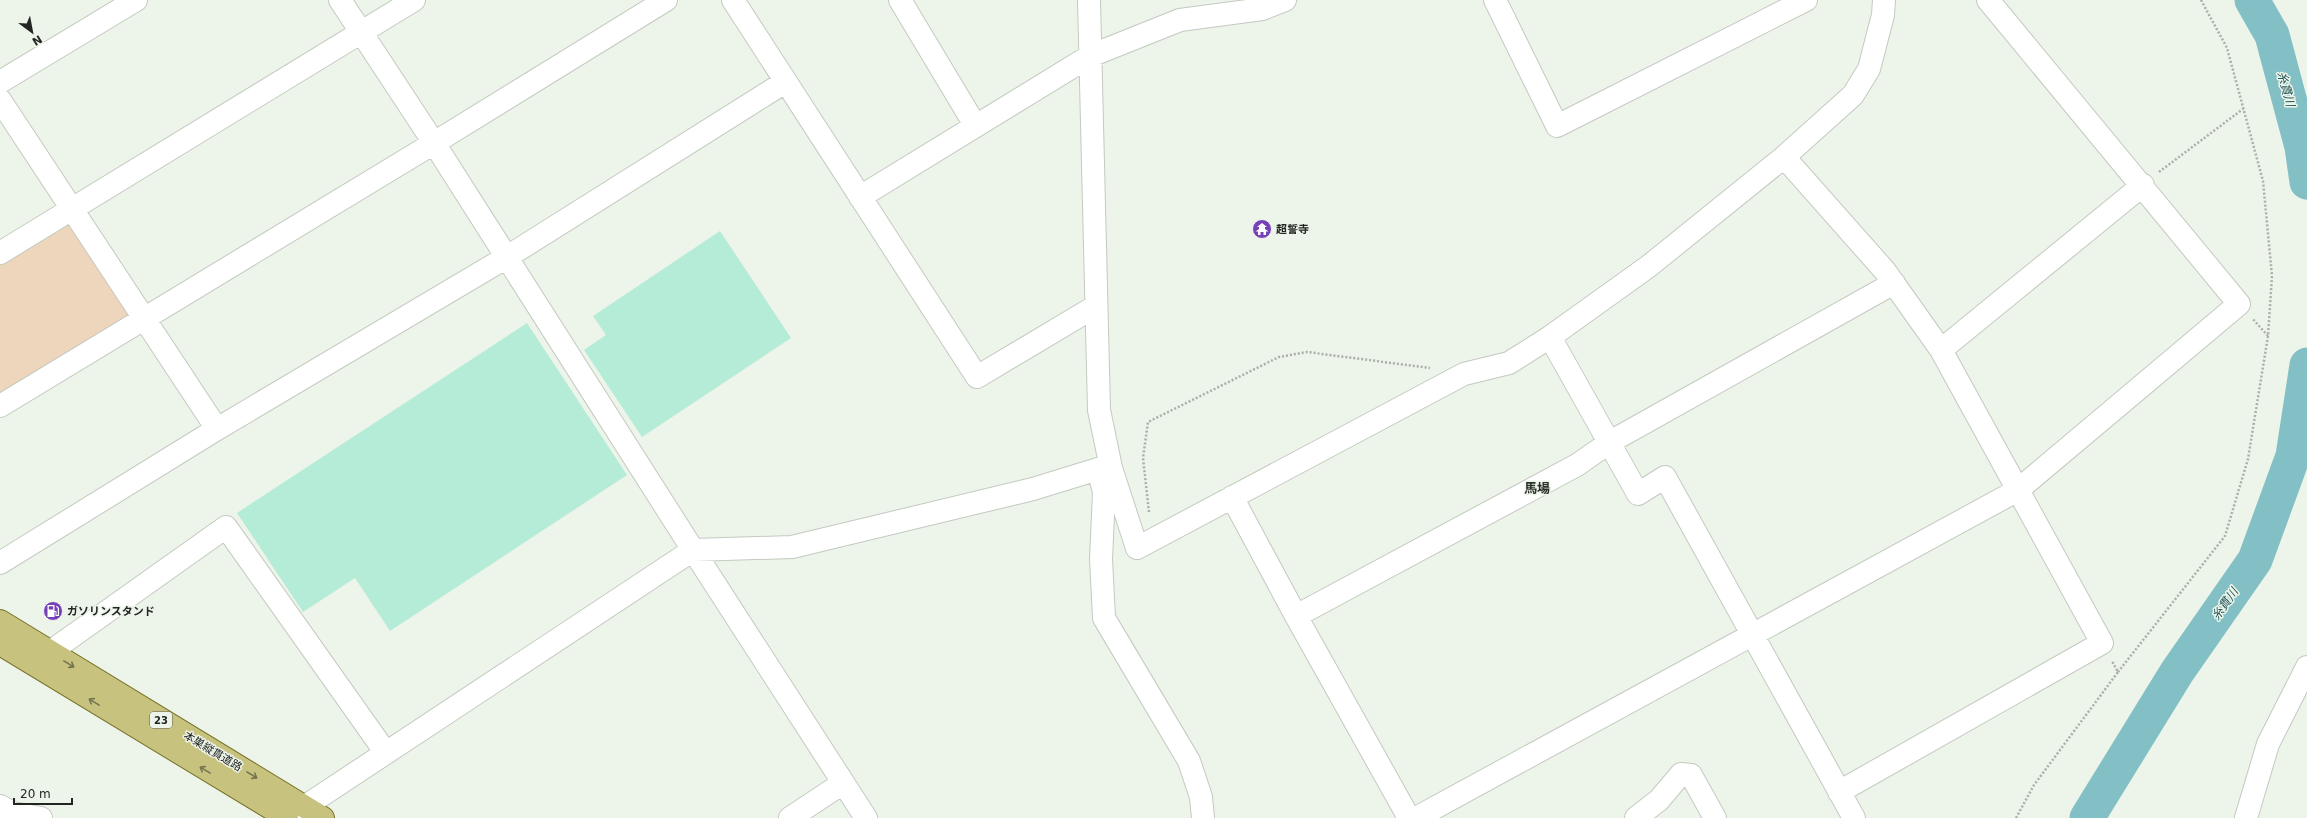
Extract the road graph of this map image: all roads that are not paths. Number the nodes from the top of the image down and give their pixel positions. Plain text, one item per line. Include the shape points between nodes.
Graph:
1 (136, 0) edge
2 (340, 0) edge
3 (414, 0) edge
4 (666, 0) edge
5 (733, 0) edge
6 (900, 0) edge
7 (1089, 0) edge
8 (1285, 0) edge
9 (1495, 0) edge
10 (1806, 0) edge
11 (1884, 0) edge
12 (1988, 0) edge
13 (360, 32) junction
14 (1090, 56) junction
15 (0, 82) edge
16 (785, 82) junction
17 (0, 100) edge
18 (975, 125) junction
19 (434, 143) junction
20 (1784, 157) junction
21 (2142, 185) junction
22 (860, 197) junction
23 (72, 208) junction
24 (0, 253) edge
25 (507, 257) junction
26 (1894, 283) junction
27 (1096, 306) junction
28 (145, 318) junction
29 (1550, 337) junction
30 (1941, 350) junction
31 (0, 406) edge
32 (217, 429) junction
33 (1610, 442) junction
34 (1104, 468) junction
35 (2018, 490) junction
36 (1232, 497) junction
37 (693, 550) junction
38 (0, 563) edge
39 (1296, 616) junction
40 (0, 621) edge
41 (1752, 635) junction
42 (0, 644) edge
43 (50, 652) junction
44 (2307, 667) edge
45 (386, 752) junction
46 (844, 783) junction
47 (1840, 792) junction
48 (8, 812) edge
49 (293, 814) edge
50 (41, 818) edge
51 (324, 818) edge
52 (790, 818) edge
53 (866, 818) edge
54 (1203, 818) edge
55 (1410, 818) edge
56 (1416, 818) edge
57 (1636, 818) edge
58 (1715, 818) edge
59 (1854, 818) edge
60 (2246, 818) edge

1 - 15 street
2 - 13 street
3 - 13 street
4 - 19 street
5 - 16 street
6 - 18 street
7 - 14 street
8 - 14 street via 1262,9 1180,20
9 - 10 street via 1557,126
11 - 20 street via 1883,15 1868,69 1853,95
12 - 21 street
13 - 19 street
13 - 23 street
14 - 18 street
14 - 27 street
16 - 22 street
16 - 25 street
17 - 23 street
18 - 22 street
19 - 25 street
19 - 28 street
20 - 26 street
20 - 29 street via 1649,266
21 - 30 street
21 - 35 street via 2240,304
22 - 27 street via 977,377
23 - 24 street
23 - 28 street
25 - 32 street
25 - 37 street
26 - 30 street
26 - 33 street
27 - 34 street via 1099,410
28 - 31 street
28 - 32 street
29 - 33 street
29 - 36 street via 1509,363 1464,374
30 - 35 street
32 - 38 street
33 - 39 street via 1577,465
33 - 41 street via 1638,494 1665,477
34 - 36 street via 1137,548
34 - 37 street via 1033,489 792,547
34 - 54 street via 1101,558 1104,618 1189,761 1201,797
35 - 41 street
35 - 47 street via 2102,643
36 - 39 street
37 - 45 street
37 - 46 street
39 - 55 street
40 - 43 main road, 本巣縦貫道路 / 23
41 - 47 street
41 - 56 street
49 -> 42 main road, 本巣縦貫道路 / 23
43 - 45 street via 226,527
43 -> 49 main road, 本巣縦貫道路 / 23
44 - 60 street via 2268,744
45 - 49 street
46 - 52 street
46 - 53 street
47 - 59 street
48 - 50 street
49 - 51 main road, 本巣縦貫道路 / 23
57 - 58 street via 1659,800 1682,774 1691,775

